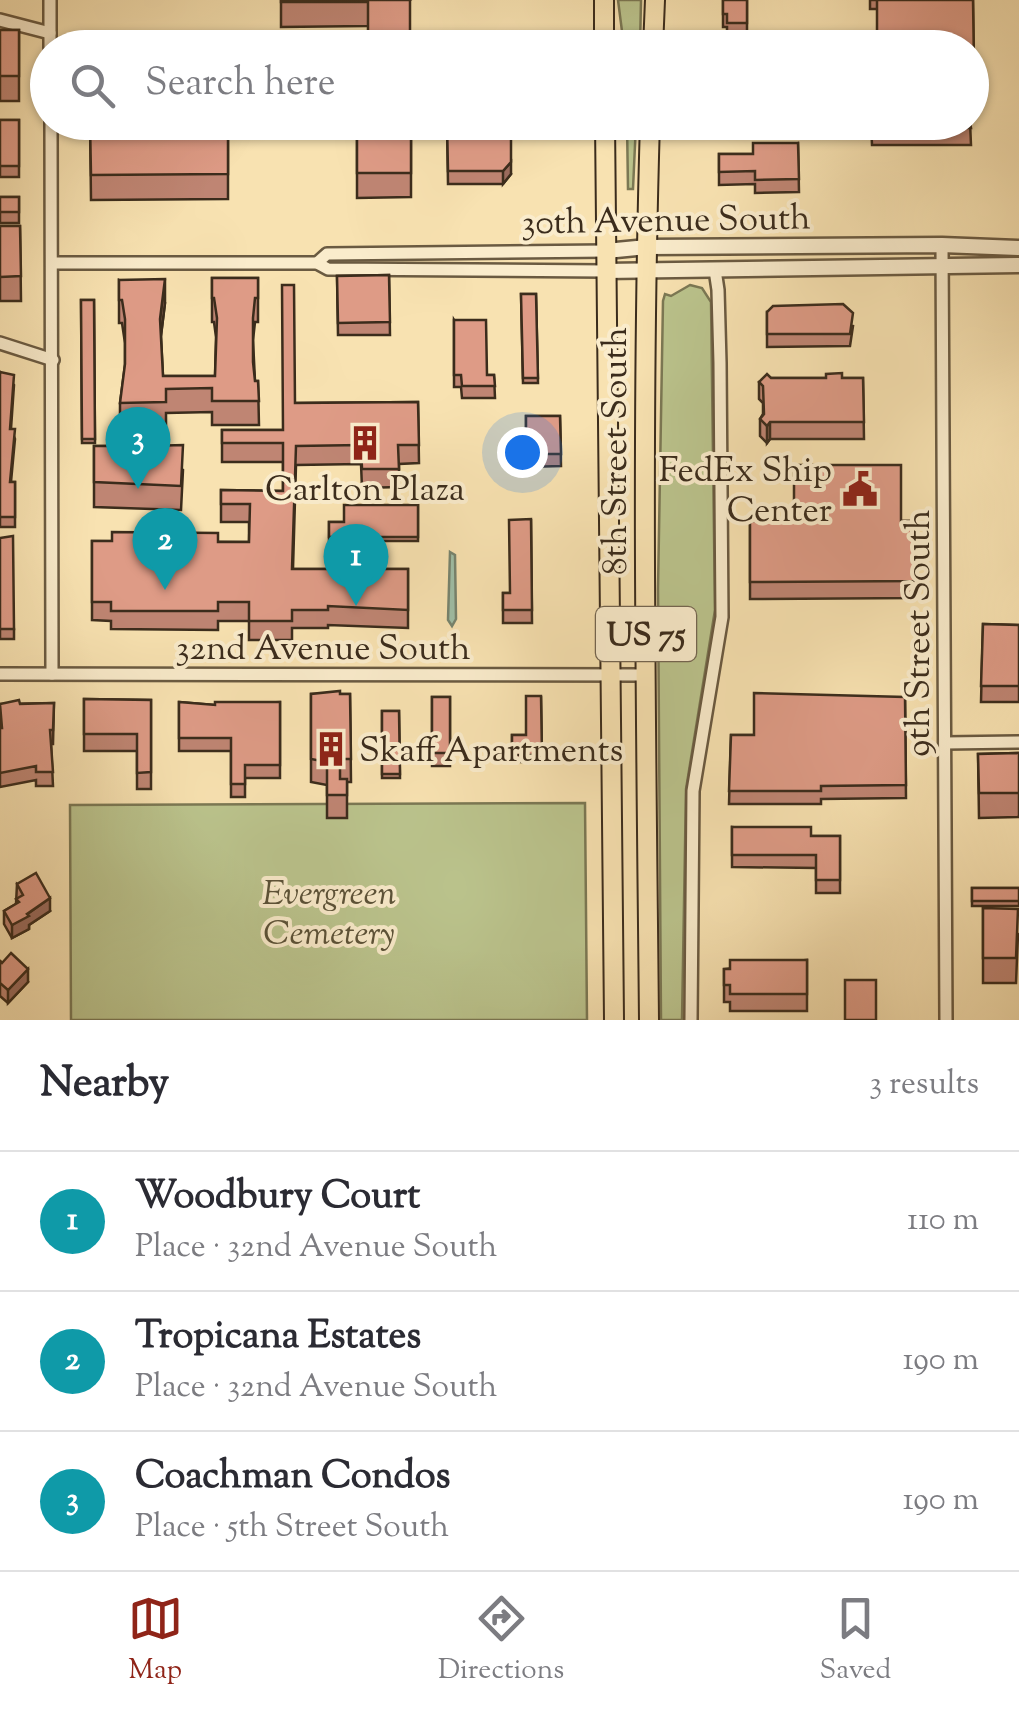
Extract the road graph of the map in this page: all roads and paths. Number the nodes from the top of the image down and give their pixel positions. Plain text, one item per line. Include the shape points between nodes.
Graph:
1 (50, 0) edge
2 (604, 0) edge
3 (654, 0) edge
4 (0, 20) edge
5 (38, 30) edge
6 (50, 30) edge
7 (604, 30) edge
8 (653, 30) edge
9 (51, 140) edge
10 (605, 140) edge
11 (650, 140) edge
12 (942, 245) junction
13 (647, 247) junction
14 (1019, 248) edge
15 (606, 250) junction
16 (441, 253) junction
17 (52, 263) junction
18 (317, 263) junction
19 (1019, 265) edge
20 (942, 267) junction
21 (714, 270) junction
22 (441, 271) junction
23 (606, 271) junction
24 (647, 271) junction
25 (0, 343) edge
26 (53, 360) junction
27 (0, 674) edge
28 (52, 674) junction
29 (611, 674) junction
30 (646, 675) junction
31 (1019, 742) edge
32 (945, 743) junction
33 (614, 1020) edge
34 (649, 1020) edge
35 (691, 1020) edge
36 (946, 1020) edge

1 - 6 street
2 - 7 main road
3 - 8 main road
4 - 5 street
9 - 17 street
10 - 15 main road, 8th Street South / US 75
11 - 13 main road, 8th Street South / US 75
12 - 13 street, 30th Avenue South
12 - 14 street, 30th Avenue South
12 - 20 street, 9th Street South
13 - 15 street, 30th Avenue South
13 - 24 main road, 8th Street South / US 75
15 - 16 street, 30th Avenue South
15 - 23 main road, 8th Street South / US 75
16 - 18 street, 30th Avenue South via 327,254
16 - 22 street
17 - 18 street, 30th Avenue South
17 - 26 street
18 - 22 street, 30th Avenue South via 328,270
19 - 20 street, 30th Avenue South
20 - 21 street, 30th Avenue South
20 - 32 street, 9th Street South
21 - 24 street, 30th Avenue South
21 - 35 street via 722,616 694,792
22 - 23 street, 30th Avenue South
23 - 24 street, 30th Avenue South
23 - 29 main road, 8th Street South / US 75
24 - 30 main road, 8th Street South / US 75
25 - 26 street
26 - 28 street
27 - 28 street, 32nd Avenue South
28 - 29 street, 32nd Avenue South
29 - 30 street, 32nd Avenue South
29 - 33 main road, 8th Street South / US 75
30 - 34 main road, 8th Street South / US 75
31 - 32 street
32 - 36 street, 9th Street South

